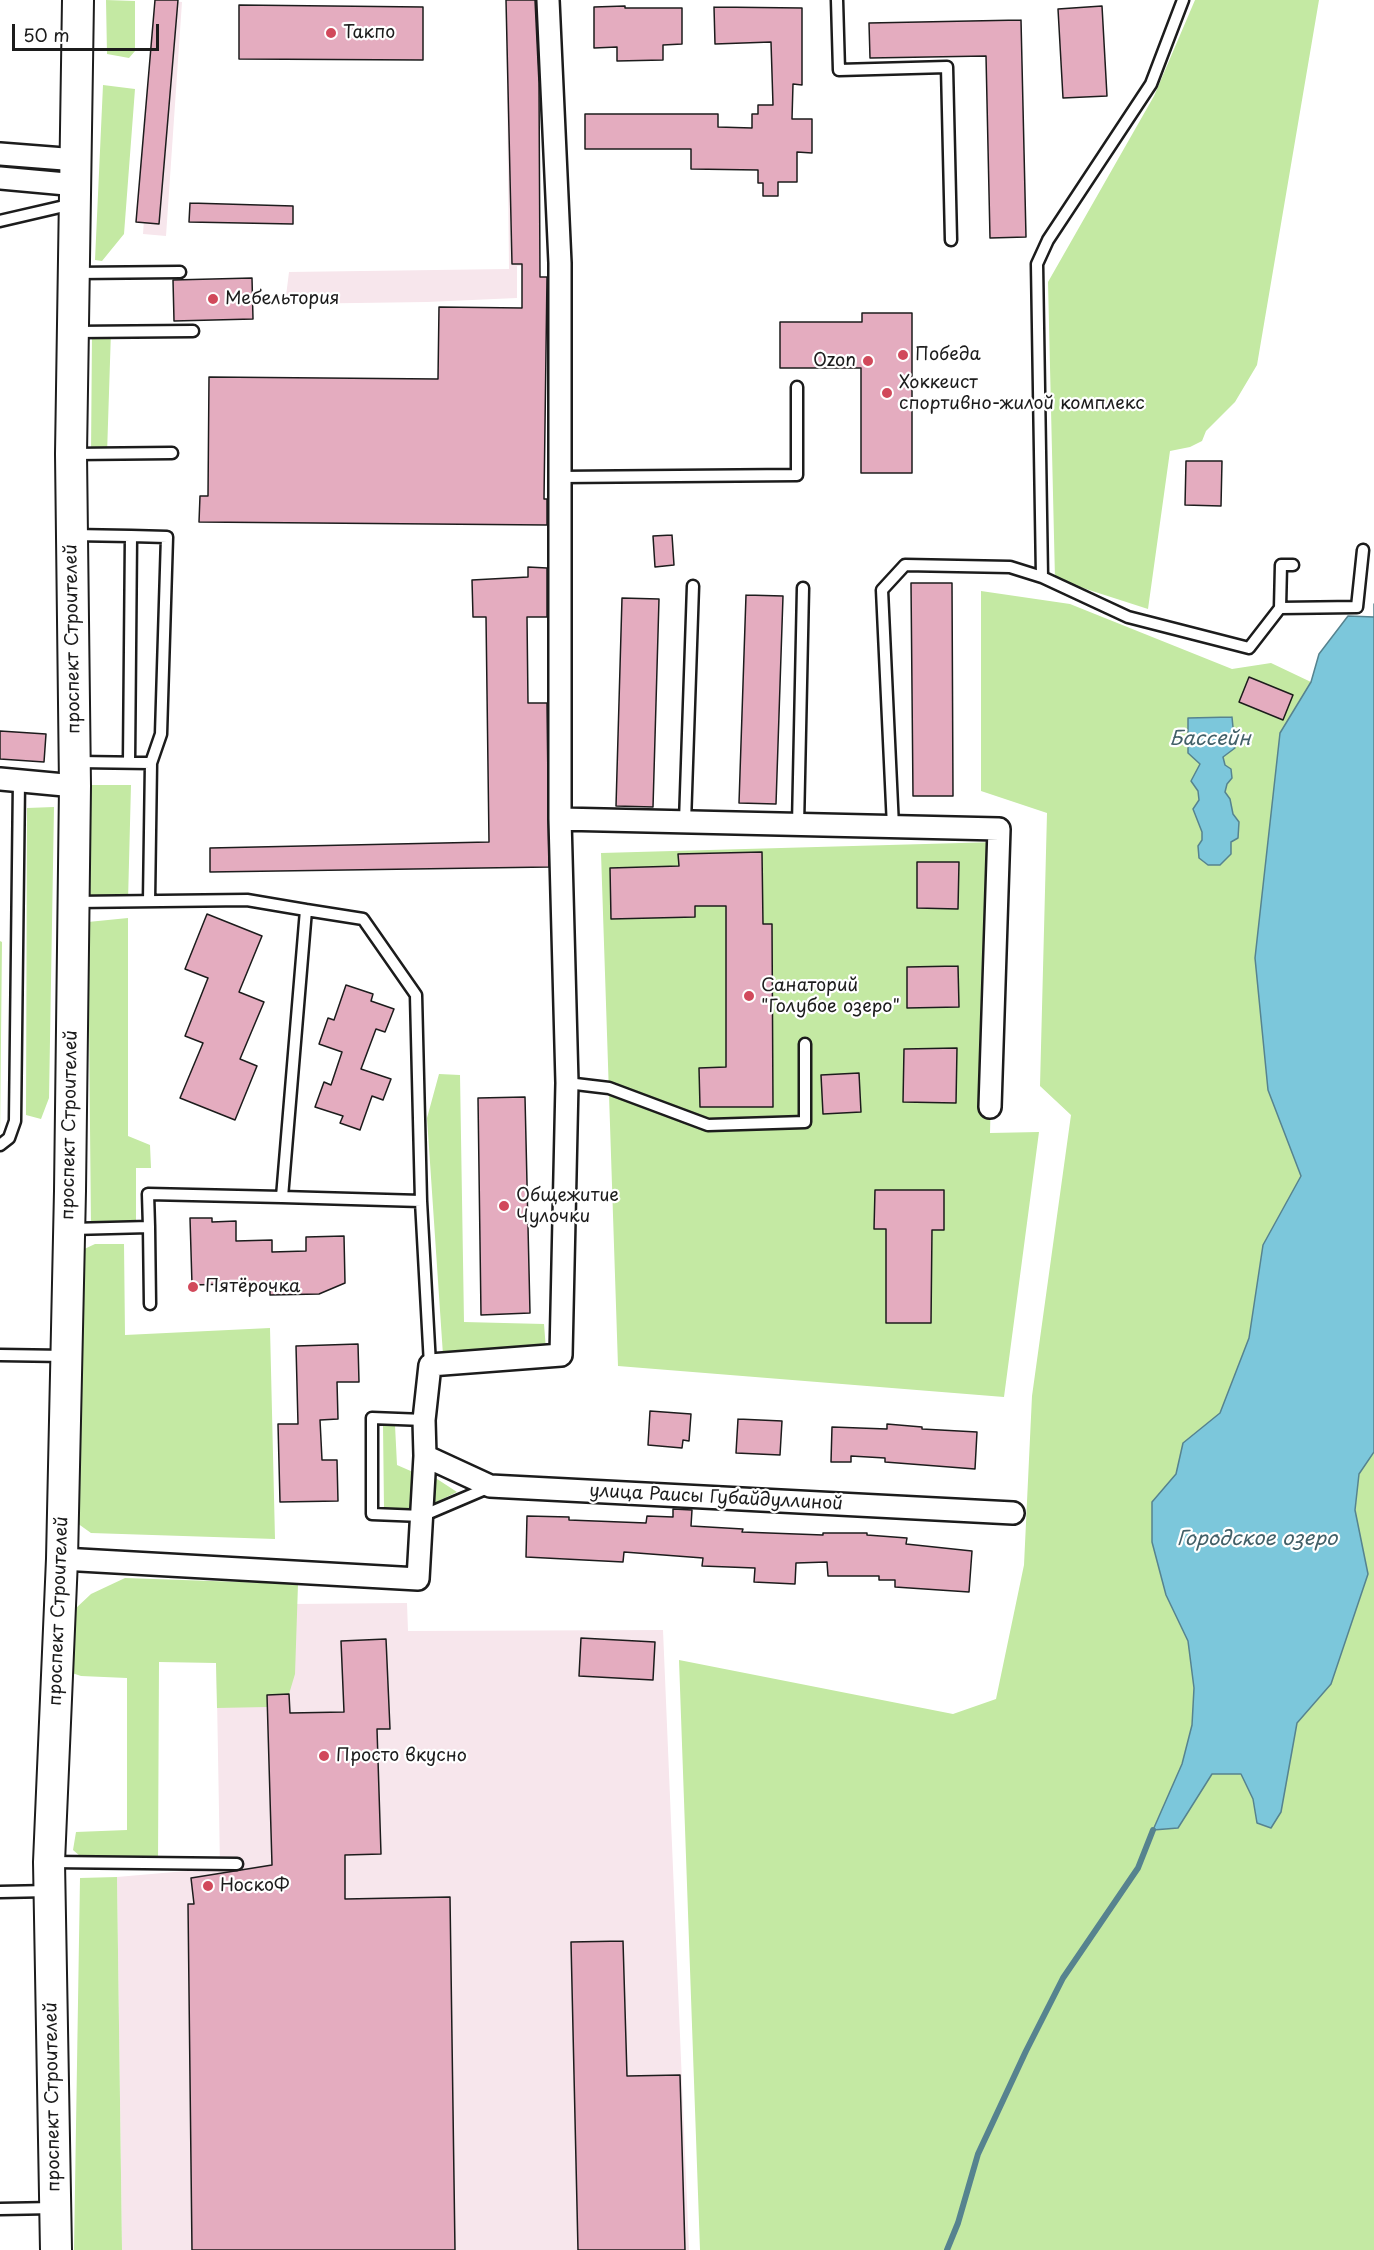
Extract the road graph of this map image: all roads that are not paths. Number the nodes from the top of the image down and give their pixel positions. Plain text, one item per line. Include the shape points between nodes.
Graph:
1 (78, 0) edge
2 (548, 0) edge
3 (837, 0) edge
4 (1183, 0) edge
5 (0, 154) edge
6 (0, 178) edge
7 (77, 182) junction
8 (0, 221) edge
9 (951, 240) dead end
10 (180, 272) dead end
11 (75, 273) junction
12 (193, 331) dead end
13 (74, 332) junction
14 (796, 387) dead end
15 (172, 453) dead end
16 (71, 454) junction
17 (559, 477) junction
18 (72, 535) junction
19 (132, 536) junction
20 (1363, 550) dead end
21 (1293, 565) dead end
22 (1042, 577) junction
23 (693, 586) dead end
24 (803, 588) dead end
25 (1280, 608) junction
26 (129, 762) junction
27 (151, 763) junction
28 (74, 774) junction
29 (9, 780) edge
30 (560, 819) junction
31 (685, 822) junction
32 (798, 825) junction
33 (893, 827) junction
34 (149, 901) junction
35 (72, 902) junction
36 (306, 910) junction
37 (805, 1044) dead end
38 (567, 1083) junction
39 (990, 1107) dead end
40 (0, 1145) edge
41 (282, 1197) junction
42 (421, 1201) junction
43 (149, 1227) junction
44 (69, 1229) junction
45 (150, 1304) dead end
46 (0, 1355) edge
47 (66, 1356) junction
48 (430, 1365) junction
49 (424, 1420) junction
50 (425, 1456) junction
51 (490, 1486) junction
52 (1013, 1513) dead end
53 (422, 1516) junction
54 (62, 1559) junction
55 (49, 1862) junction
56 (237, 1864) dead end
57 (49, 1891) junction
58 (0, 1892) edge
59 (55, 2208) junction
60 (0, 2209) edge
61 (56, 2250) edge

1 - 7 street, проспект Строителей
2 - 17 street via 561,262
3 - 9 lane via 838,70 947,67
4 - 22 lane via 1152,84 1048,240 1037,264
5 - 7 street
6 - 7 street
7 - 8 lane
7 - 11 street, проспект Строителей
10 - 11 lane
11 - 13 street, проспект Строителей
12 - 13 lane
13 - 16 street, проспект Строителей
14 - 17 lane via 797,475
15 - 16 lane
16 - 18 street, проспект Строителей
17 - 30 street
18 - 19 lane
18 - 28 street, проспект Строителей
19 - 26 lane
19 - 27 lane via 167,537 161,734
20 - 25 lane via 1357,607
21 - 25 lane via 1281,565
22 - 25 lane via 1128,617 1249,648
22 - 33 lane via 1010,567 905,565 882,590
23 - 31 lane
24 - 32 lane
26 - 27 lane
26 - 28 lane
27 - 34 lane
28 - 29 street
28 - 35 street, проспект Строителей
29 - 40 lane via 15,1121 9,1138
30 - 31 street
30 - 38 street
31 - 32 street
32 - 33 street
33 - 39 street via 999,829
34 - 35 lane
34 - 36 lane via 247,900
35 - 44 street, проспект Строителей
36 - 41 lane
36 - 42 lane via 363,919 416,995
37 - 38 lane via 805,1122 708,1125 609,1088
38 - 48 street via 561,1355
41 - 42 lane
41 - 43 lane via 148,1194
42 - 48 lane
43 - 44 lane
43 - 45 lane
44 - 47 street, проспект Строителей
46 - 47 lane
47 - 54 street, проспект Строителей
48 - 49 street
49 - 50 street
49 - 53 lane via 372,1418 372,1514
50 - 51 street, улица Раисы Губайдуллиной
50 - 53 street
51 - 52 street, улица Раисы Губайдуллиной
51 - 53 lane
53 - 54 street via 418,1579
54 - 55 street, проспект Строителей
55 - 56 lane
55 - 57 street, проспект Строителей
57 - 58 lane
57 - 59 street, проспект Строителей
59 - 60 lane
59 - 61 street, проспект Строителей

